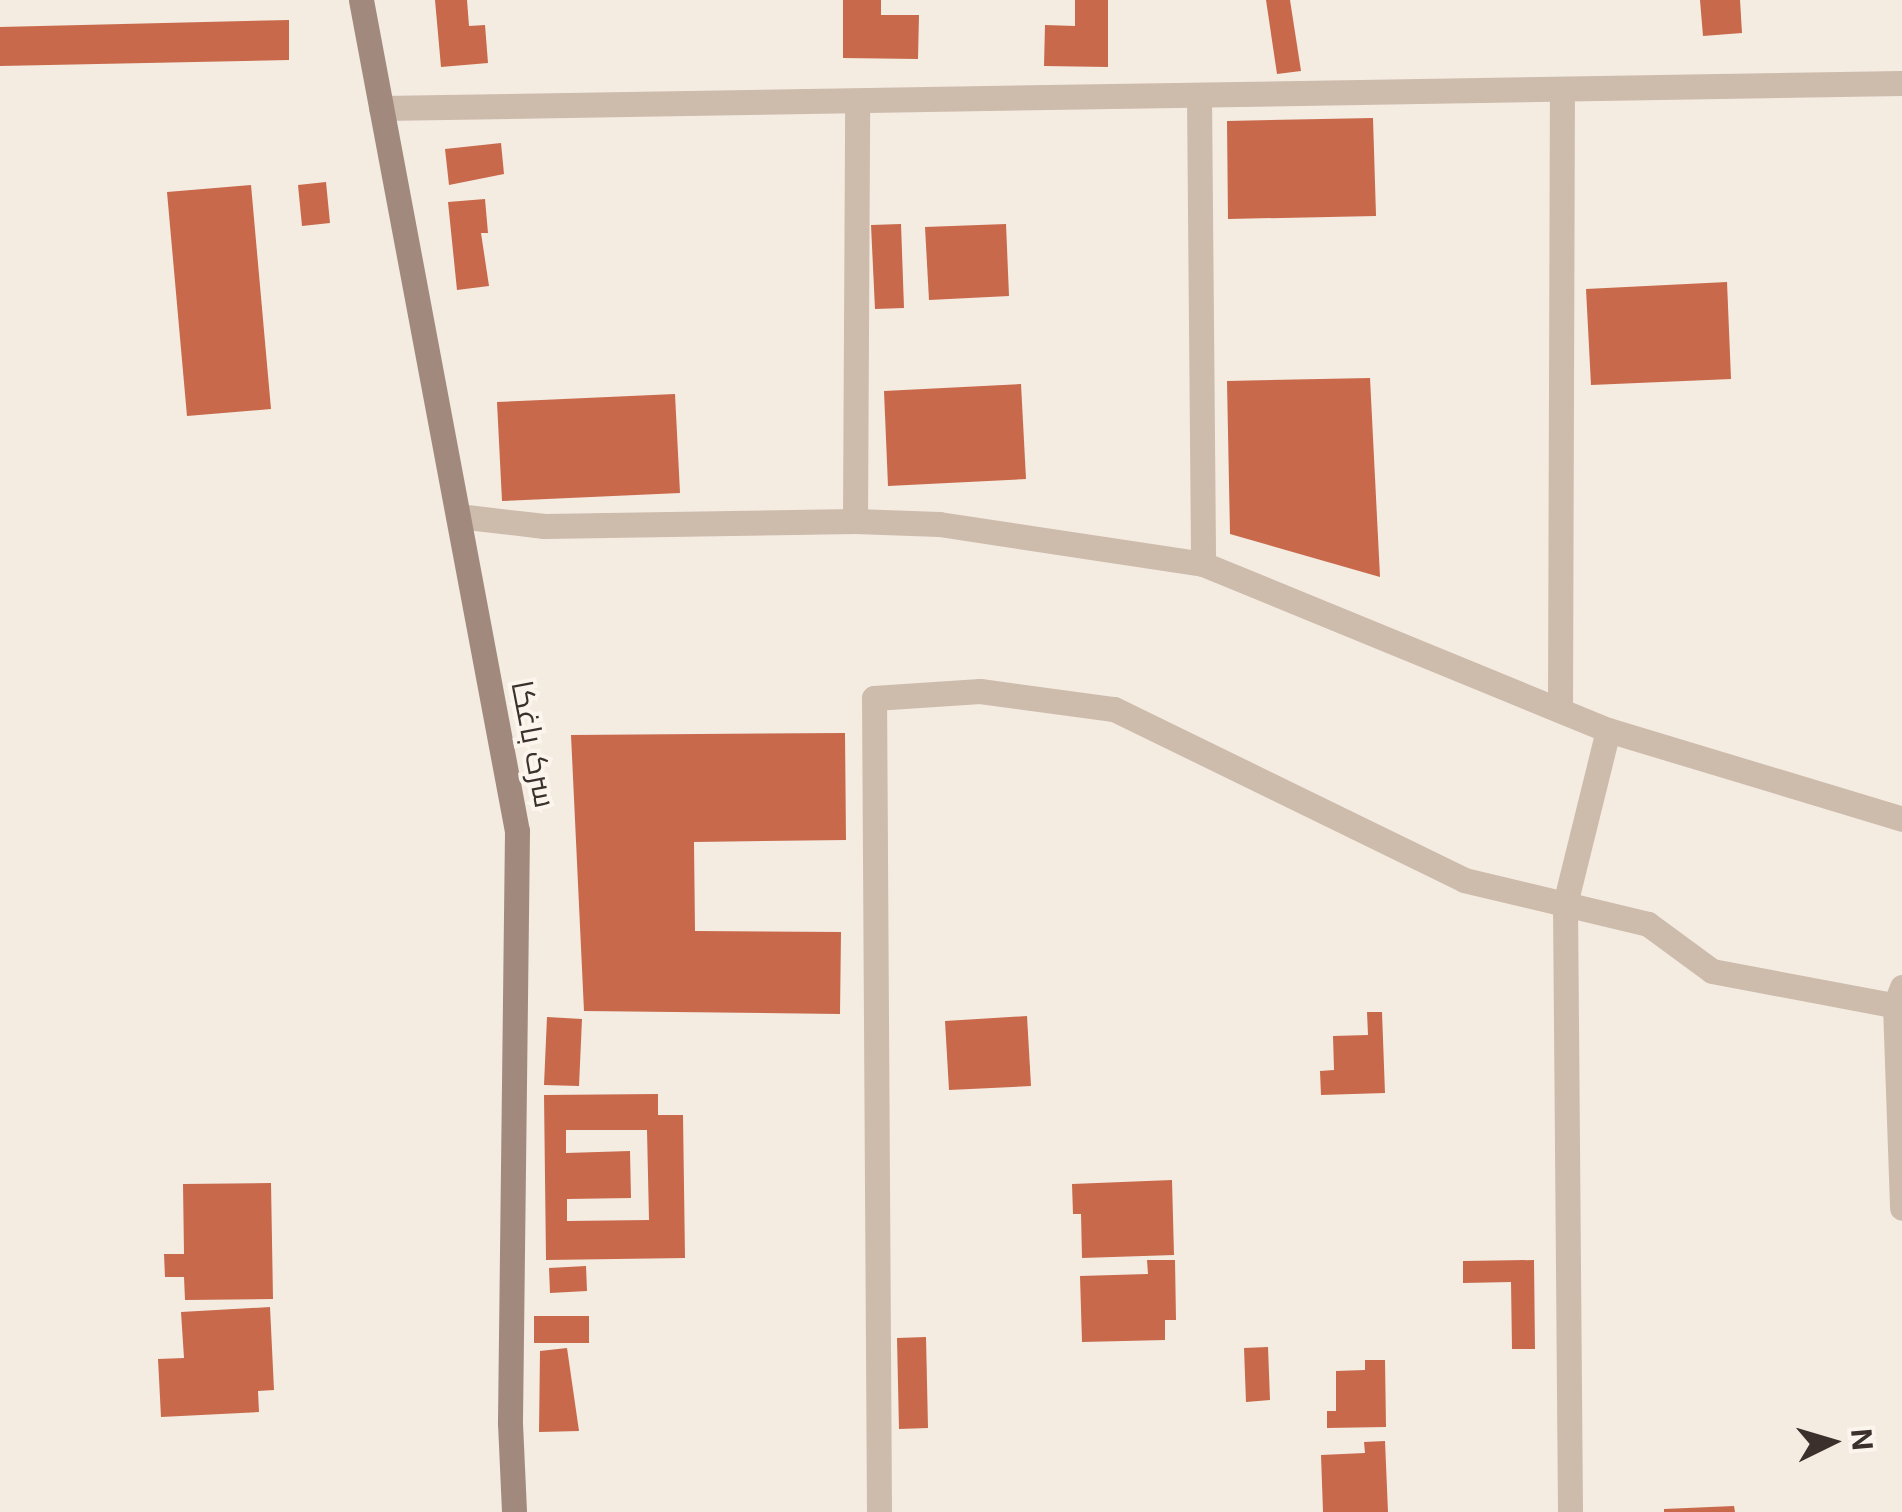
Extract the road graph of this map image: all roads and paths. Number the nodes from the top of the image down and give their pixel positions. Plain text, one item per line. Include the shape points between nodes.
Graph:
1 (361, 0) edge
2 (1902, 84) edge
3 (1562, 89) junction
4 (1199, 95) junction
5 (857, 101) junction
6 (382, 108) junction
7 (458, 516) junction
8 (855, 521) junction
9 (1203, 564) junction
10 (1560, 710) junction
11 (1608, 730) junction
12 (1902, 819) edge
13 (1565, 904) junction
14 (1900, 1000) edge
15 (1902, 1208) edge
16 (514, 1512) edge
17 (879, 1512) edge
18 (1570, 1512) edge

1 - 6 street, سرک باغکا
2 - 3 street
3 - 4 street
3 - 10 street
4 - 5 street
4 - 9 street
5 - 6 street
5 - 8 street
6 - 7 street, سرک باغکا
7 - 8 street via 544,526
7 - 16 street, سرک باغکا via 518,831
8 - 9 street via 939,524
9 - 10 street
10 - 11 street
11 - 12 street
11 - 13 street
13 - 14 street via 1648,924 1712,970
13 - 17 street via 1464,880 1114,709 980,690 874,698
13 - 18 street
14 - 15 street

